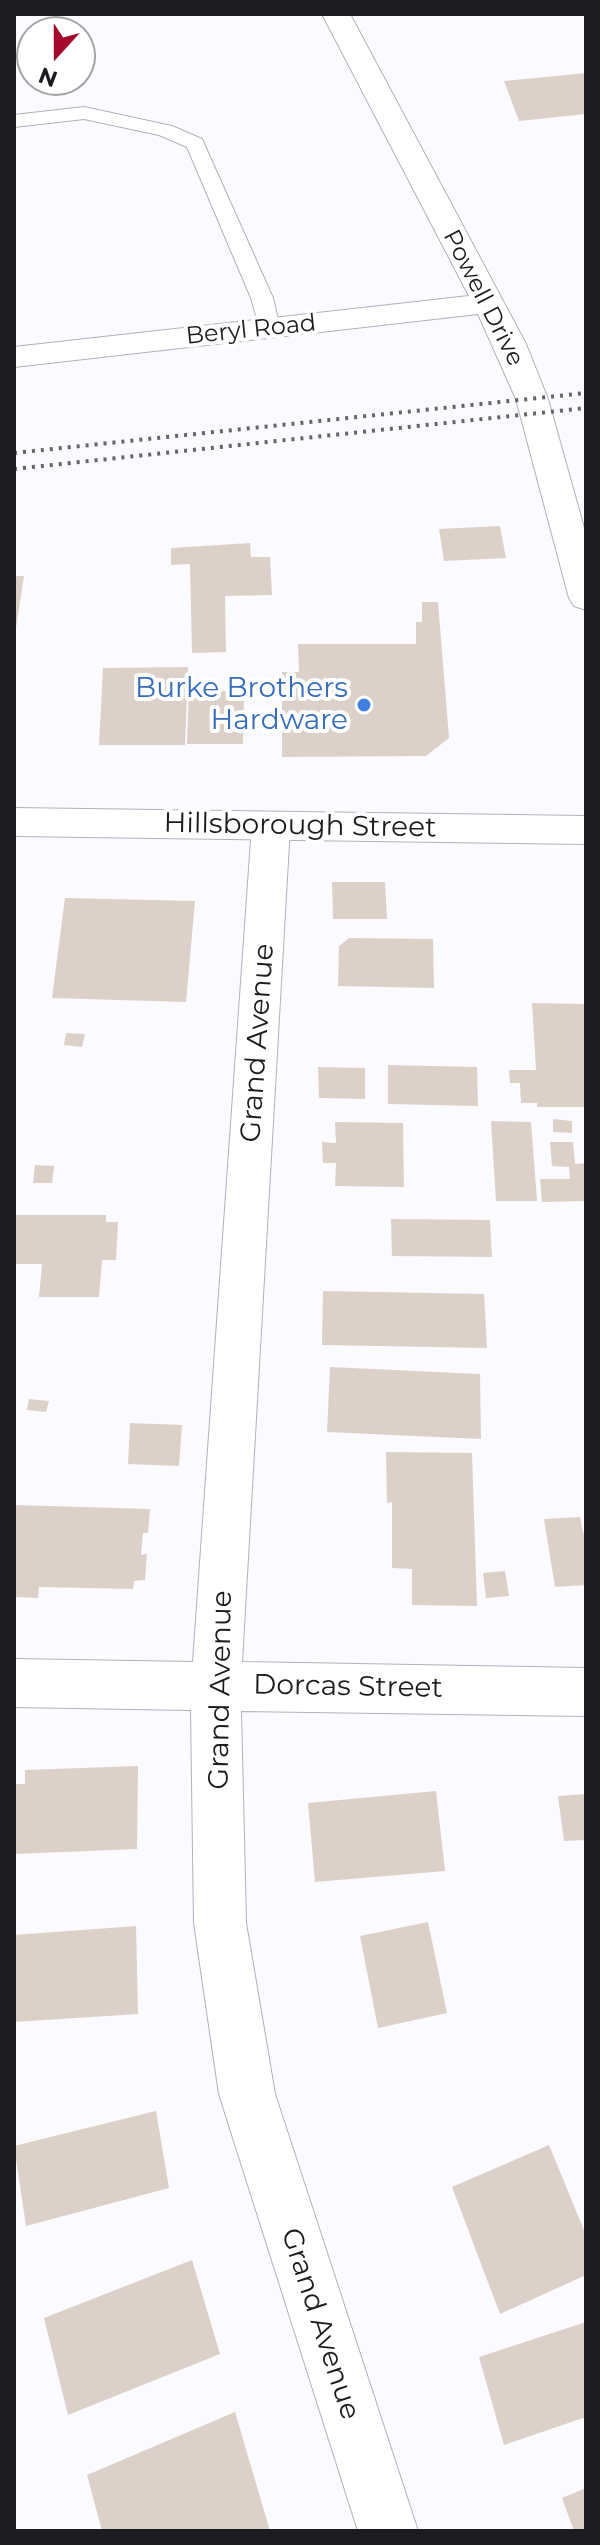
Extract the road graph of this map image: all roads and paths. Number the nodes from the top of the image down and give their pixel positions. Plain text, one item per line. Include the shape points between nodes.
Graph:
1 (336, 14) edge
2 (14, 121) edge
3 (488, 303) junction
4 (269, 328) junction
5 (14, 357) edge
6 (586, 598) edge
7 (14, 822) edge
8 (271, 826) junction
9 (586, 830) edge
10 (14, 1683) edge
11 (216, 1685) junction
12 (586, 1692) edge
13 (388, 2531) edge

1 - 3 street, Powell Drive
2 - 4 lane via 84,113 165,130 195,143 262,298
3 - 4 street, Beryl Road
3 - 6 street, Powell Drive via 532,399
4 - 5 street, Beryl Road
7 - 8 street, Hillsborough Street
8 - 9 street, Hillsborough Street
8 - 11 street, Grand Avenue
10 - 11 street, Dorcas Street
11 - 12 street, Dorcas Street
11 - 13 street, Grand Avenue via 220,1923 247,2094

